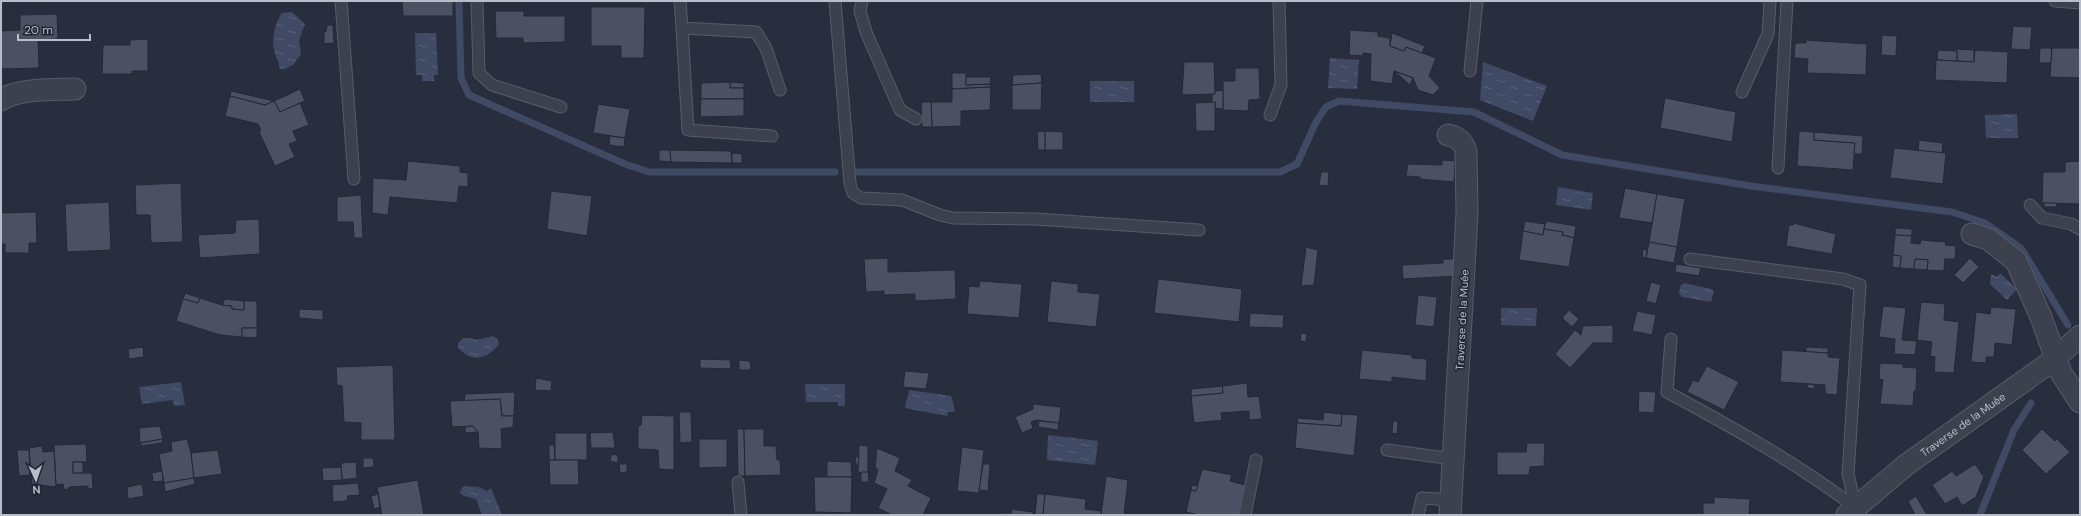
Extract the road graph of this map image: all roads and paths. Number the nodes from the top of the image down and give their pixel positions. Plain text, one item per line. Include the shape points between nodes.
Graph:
1 (341, 1) edge
2 (477, 1) edge
3 (680, 1) edge
4 (835, 1) edge
5 (862, 1) edge
6 (1279, 1) edge
7 (1477, 1) edge
8 (1770, 1) edge
9 (1788, 1) edge
10 (2055, 1) edge
11 (2080, 4) edge
12 (682, 28) junction
13 (1470, 71) dead end
14 (76, 89) dead end
15 (780, 90) dead end
16 (1742, 92) dead end
17 (1, 100) edge
18 (561, 108) dead end
19 (1270, 115) dead end
20 (916, 119) dead end
21 (1448, 135) dead end
22 (772, 136) dead end
23 (1778, 168) dead end
24 (354, 179) dead end
25 (2030, 205) dead end
26 (2080, 229) edge
27 (1199, 230) dead end
28 (1972, 234) dead end
29 (1690, 259) dead end
30 (2080, 336) edge
31 (1671, 339) dead end
32 (2057, 356) junction
33 (2080, 402) edge
34 (1388, 450) dead end
35 (1453, 459) junction
36 (1256, 460) dead end
37 (738, 482) dead end
38 (1450, 509) edge
39 (1851, 511) edge
40 (741, 515) edge
41 (1245, 515) edge
42 (1418, 515) edge

1 - 24 lane
2 - 18 lane via 479,73 492,85
3 - 12 lane
4 - 27 lane via 850,183 854,193 861,198 902,200 953,218 1059,220
5 - 20 lane via 860,10 866,32 900,110
6 - 19 lane via 1281,84
7 - 13 lane
8 - 16 lane via 1768,34
9 - 23 lane
10 - 11 lane
12 - 15 lane via 756,32 766,48
12 - 22 lane via 688,130
14 - 17 street via 38,90 7,96
21 - 35 street, Traverse de la Muée via 1457,137 1464,144 1467,214
25 - 26 lane via 2042,218 2071,224
28 - 32 street via 1988,239 2016,261
29 - 39 lane via 1843,279 1860,285 1848,474
30 - 32 street, Traverse de la Muée
31 - 39 lane via 1667,392 1754,440 1829,487
32 - 33 street via 2061,373
32 - 39 street, Traverse de la Muée via 1906,465
34 - 35 lane
35 - 38 street, Traverse de la Muée
36 - 41 lane
37 - 40 lane
38 - 42 lane via 1438,499 1422,498

